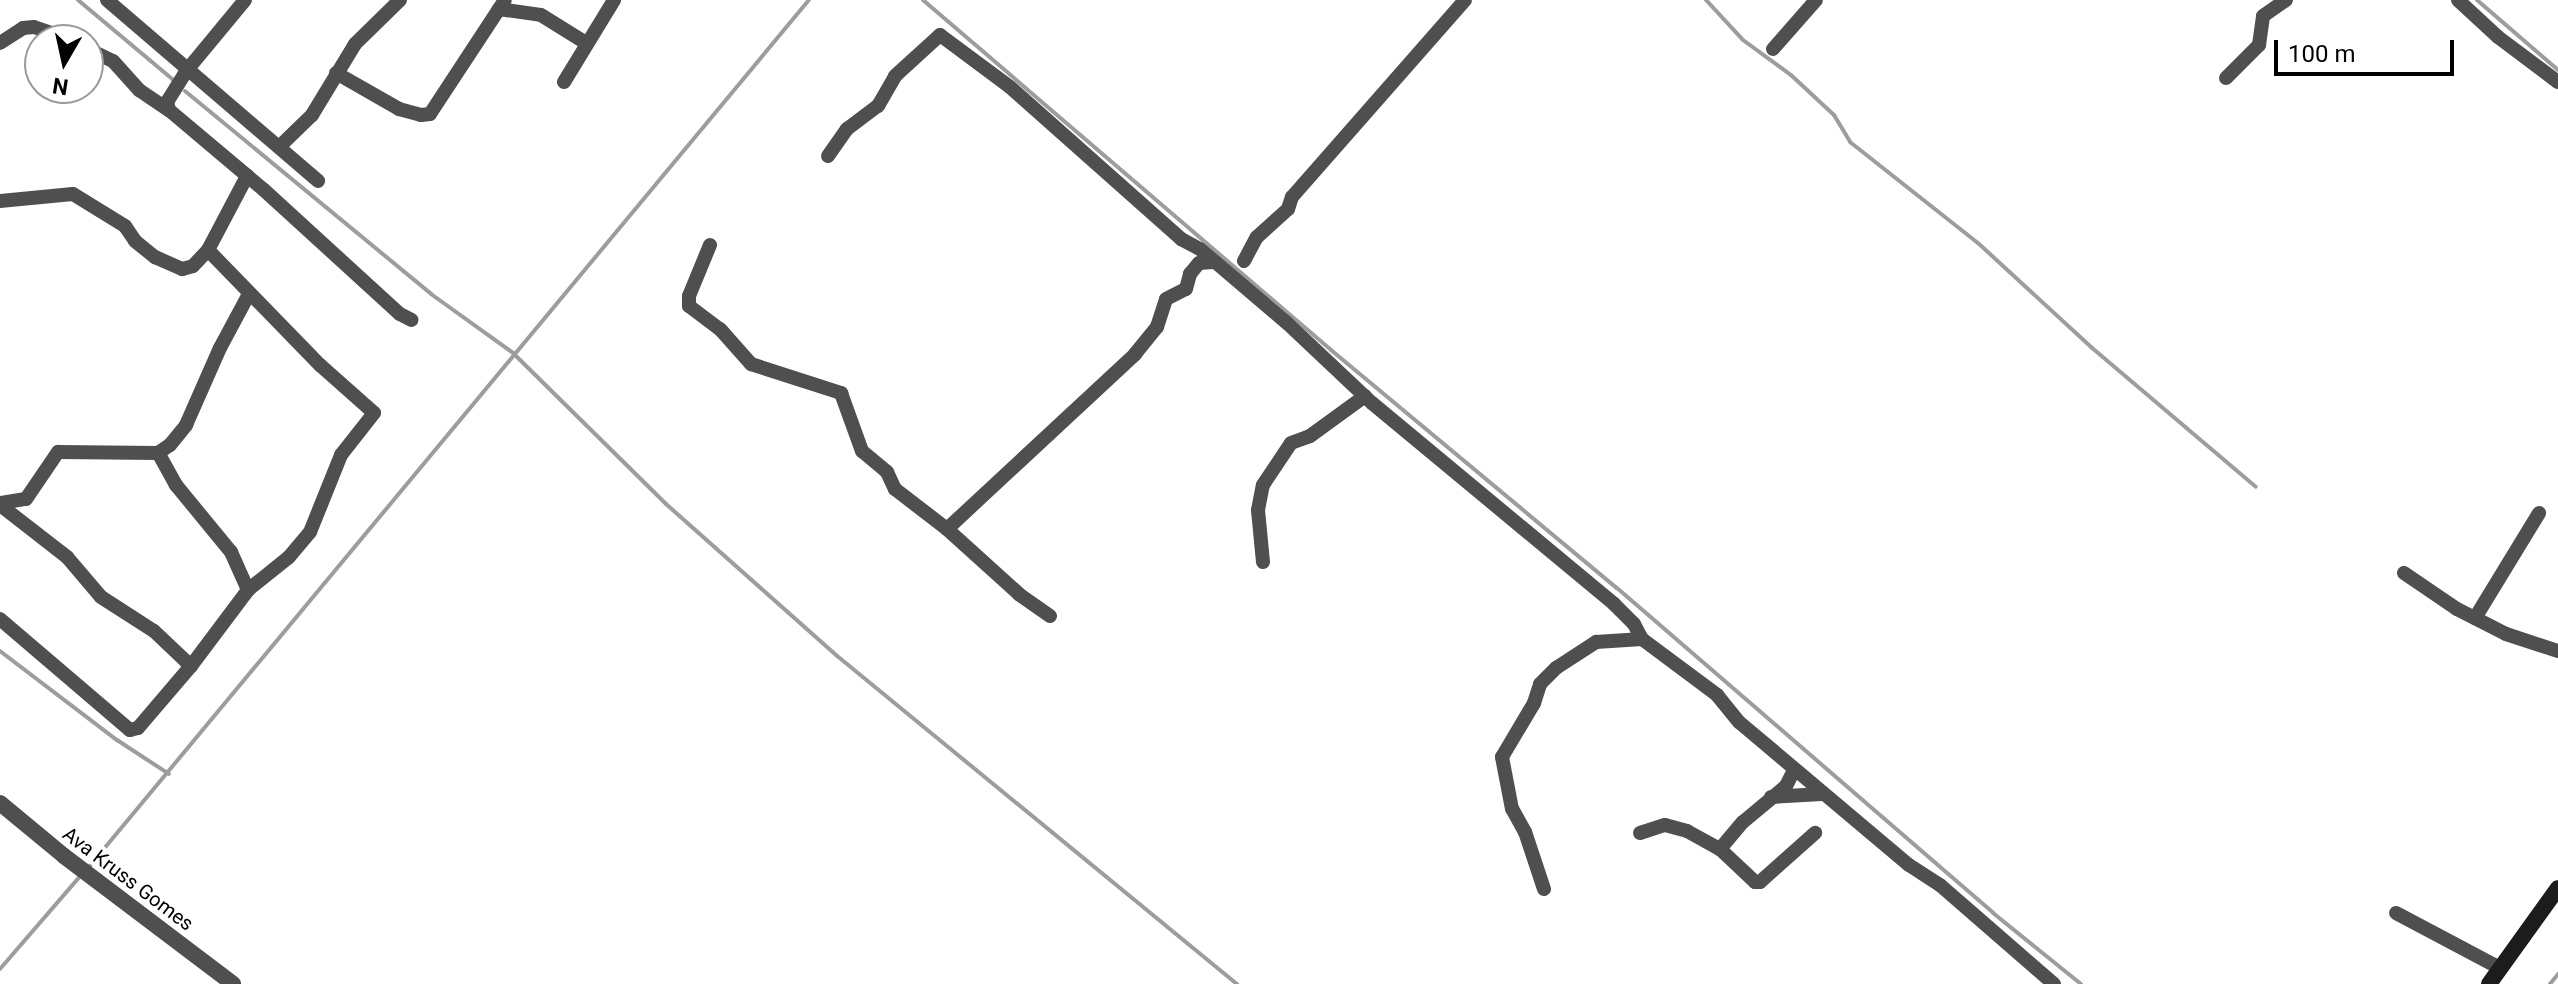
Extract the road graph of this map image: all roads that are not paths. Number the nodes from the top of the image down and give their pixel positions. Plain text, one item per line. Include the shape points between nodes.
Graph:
1 (107, 0) edge
2 (245, 0) edge
3 (400, 0) edge
4 (614, 0) edge
5 (1465, 0) edge
6 (1816, 0) edge
7 (2286, 0) edge
8 (2458, 0) edge
9 (502, 4) edge
10 (24, 28) edge
11 (0, 43) edge
12 (586, 43) junction
13 (1773, 49) dead end
14 (104, 57) edge
15 (187, 70) junction
16 (336, 73) junction
17 (2226, 78) dead end
18 (564, 82) dead end
19 (2558, 82) edge
20 (169, 110) junction
21 (279, 147) junction
22 (828, 156) dead end
23 (247, 176) junction
24 (318, 181) dead end
25 (0, 201) edge
26 (710, 245) dead end
27 (208, 250) junction
28 (1244, 261) dead end
29 (1213, 262) junction
30 (249, 294) junction
31 (412, 320) dead end
32 (1365, 396) junction
33 (158, 453) junction
34 (0, 504) edge
35 (2539, 513) dead end
36 (947, 529) junction
37 (1263, 562) dead end
38 (2404, 573) dead end
39 (248, 590) junction
40 (1050, 616) dead end
41 (2475, 618) junction
42 (0, 619) edge
43 (1642, 639) junction
44 (2558, 651) edge
45 (191, 666) junction
46 (1794, 770) junction
47 (1822, 794) junction
48 (1771, 797) junction
49 (0, 803) edge
50 (1640, 833) dead end
51 (1815, 833) dead end
52 (1720, 849) junction
53 (2558, 888) edge
54 (1544, 889) dead end
55 (2396, 913) dead end
56 (2500, 968) junction
57 (233, 984) edge
58 (2054, 984) edge
59 (2489, 984) edge

1 - 15 street
2 - 15 street
3 - 16 street via 355,44
4 - 12 street
5 - 28 street via 1292,197 1288,209 1257,237
6 - 13 street
7 - 17 street via 2263,16 2259,45
8 - 19 street
9 - 12 street via 541,15
9 - 16 street via 430,114 399,109
10 - 11 street
12 - 18 street
14 - 20 street
15 - 20 street via 167,102
15 - 21 street
16 - 21 street via 312,115
20 - 23 street
21 - 24 street
22 - 29 street via 847,129 878,106 895,76 940,35 1010,87
23 - 27 street
23 - 31 street
25 - 27 street via 73,194 125,226 155,257 182,269 193,266
26 - 36 street via 689,306 720,329 751,364 841,393 862,451 887,472 895,489
27 - 30 street
29 - 32 street
29 - 36 street via 1199,263 1186,289 1166,299 1157,327 1135,354
30 - 33 street via 186,425
30 - 39 street via 374,413 341,455 310,532
32 - 37 street via 1310,436 1291,443 1263,485 1258,510
32 - 43 street via 1614,604
33 - 34 street via 58,452 26,499
33 - 39 street via 176,485 231,552
34 - 45 street via 67,557 101,597 154,631
35 - 41 street
36 - 40 street
38 - 41 street
39 - 45 street
41 - 44 street
42 - 45 street via 130,730 138,728
43 - 46 street via 1700,680
43 - 54 street via 1596,642 1556,668 1540,684 1502,757 1512,809
46 - 47 street
46 - 48 street via 1786,786
47 - 48 street
47 - 58 street via 1940,885
48 - 52 street
49 - 57 street, Ava Kruss Gomes
50 - 52 street via 1675,827
51 - 52 street via 1760,882
53 - 56 main road
55 - 56 street
56 - 59 main road

